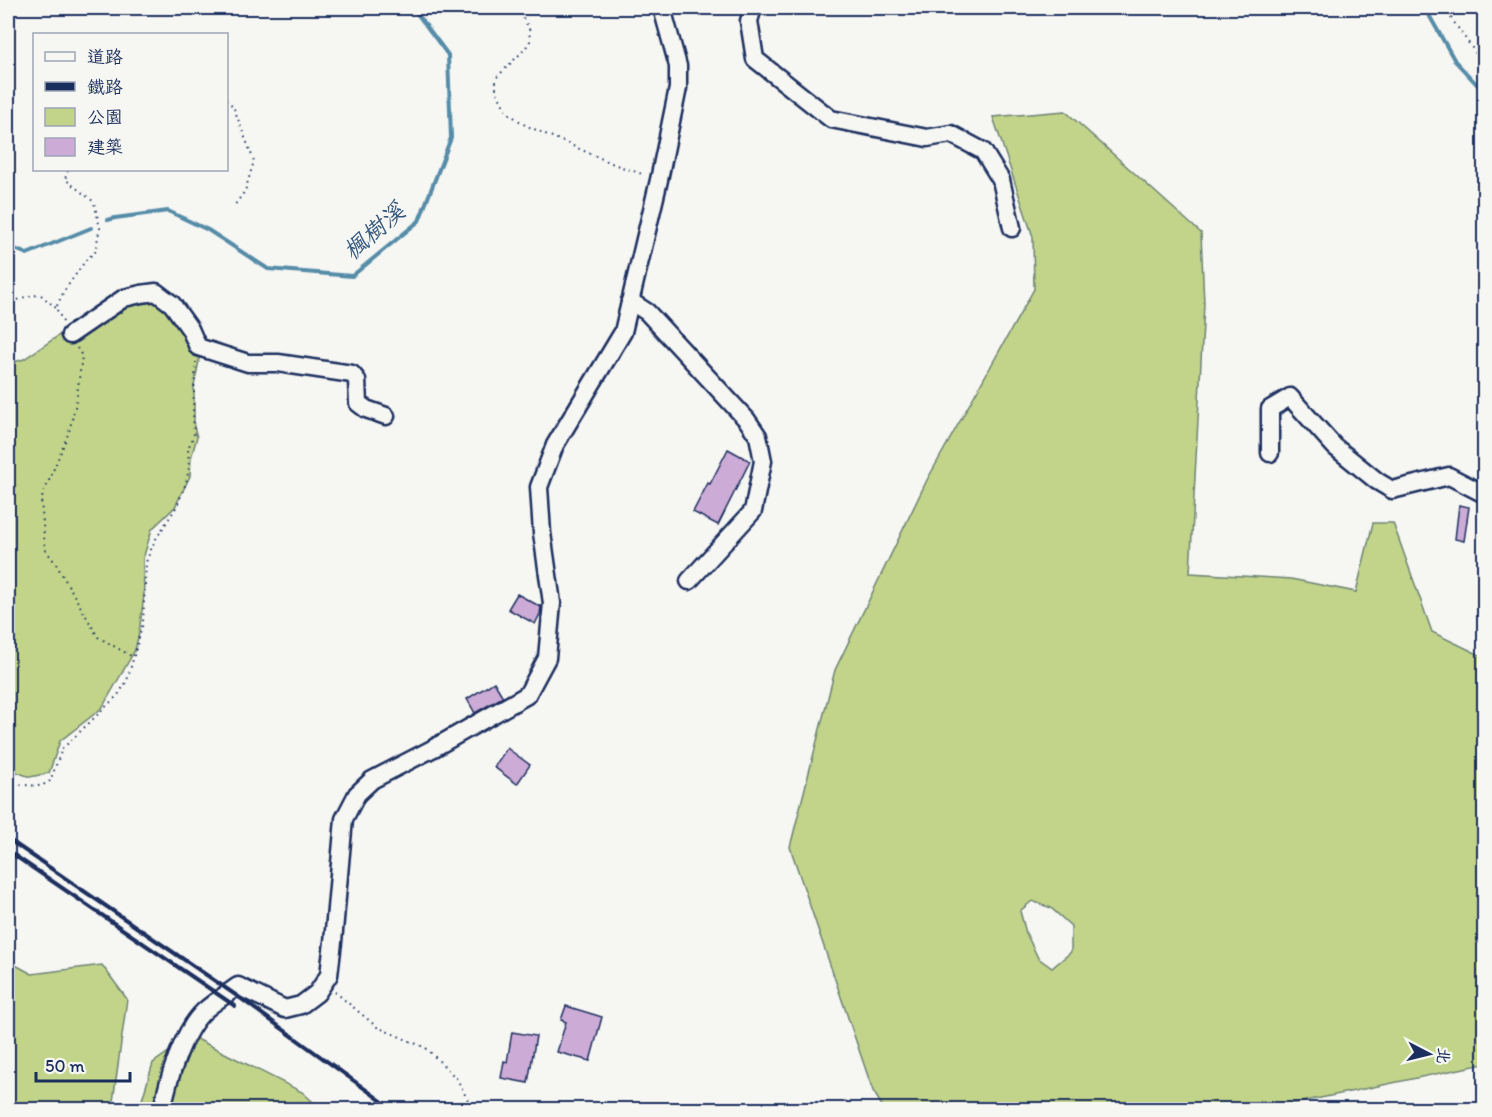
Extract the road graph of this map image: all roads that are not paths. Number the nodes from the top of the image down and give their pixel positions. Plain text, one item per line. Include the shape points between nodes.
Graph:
1 (662, 8) edge
2 (753, 8) edge
3 (1012, 228) dead end
4 (630, 301) junction
5 (70, 334) road end
6 (386, 416) dead end
7 (1270, 453) dead end
8 (1485, 494) edge
9 (689, 581) dead end
10 (162, 1110) edge

1 - 4 street via 678,66 678,88
2 - 3 street via 749,21 755,59 831,119 927,138 951,134 983,151 1001,180
4 - 9 street via 647,312 747,420 760,444 763,461 753,511
4 - 10 street via 623,332 555,445 539,487 552,603 547,658 527,695 372,780 357,794 344,819 329,975 317,993 302,1005 285,1009 238,986 203,1012 185,1036
5 - 6 street via 124,298 156,292 172,304 198,347 248,363 278,363 352,374 357,380 358,404
7 - 8 street via 1270,409 1290,397 1335,447 1392,490 1449,476

